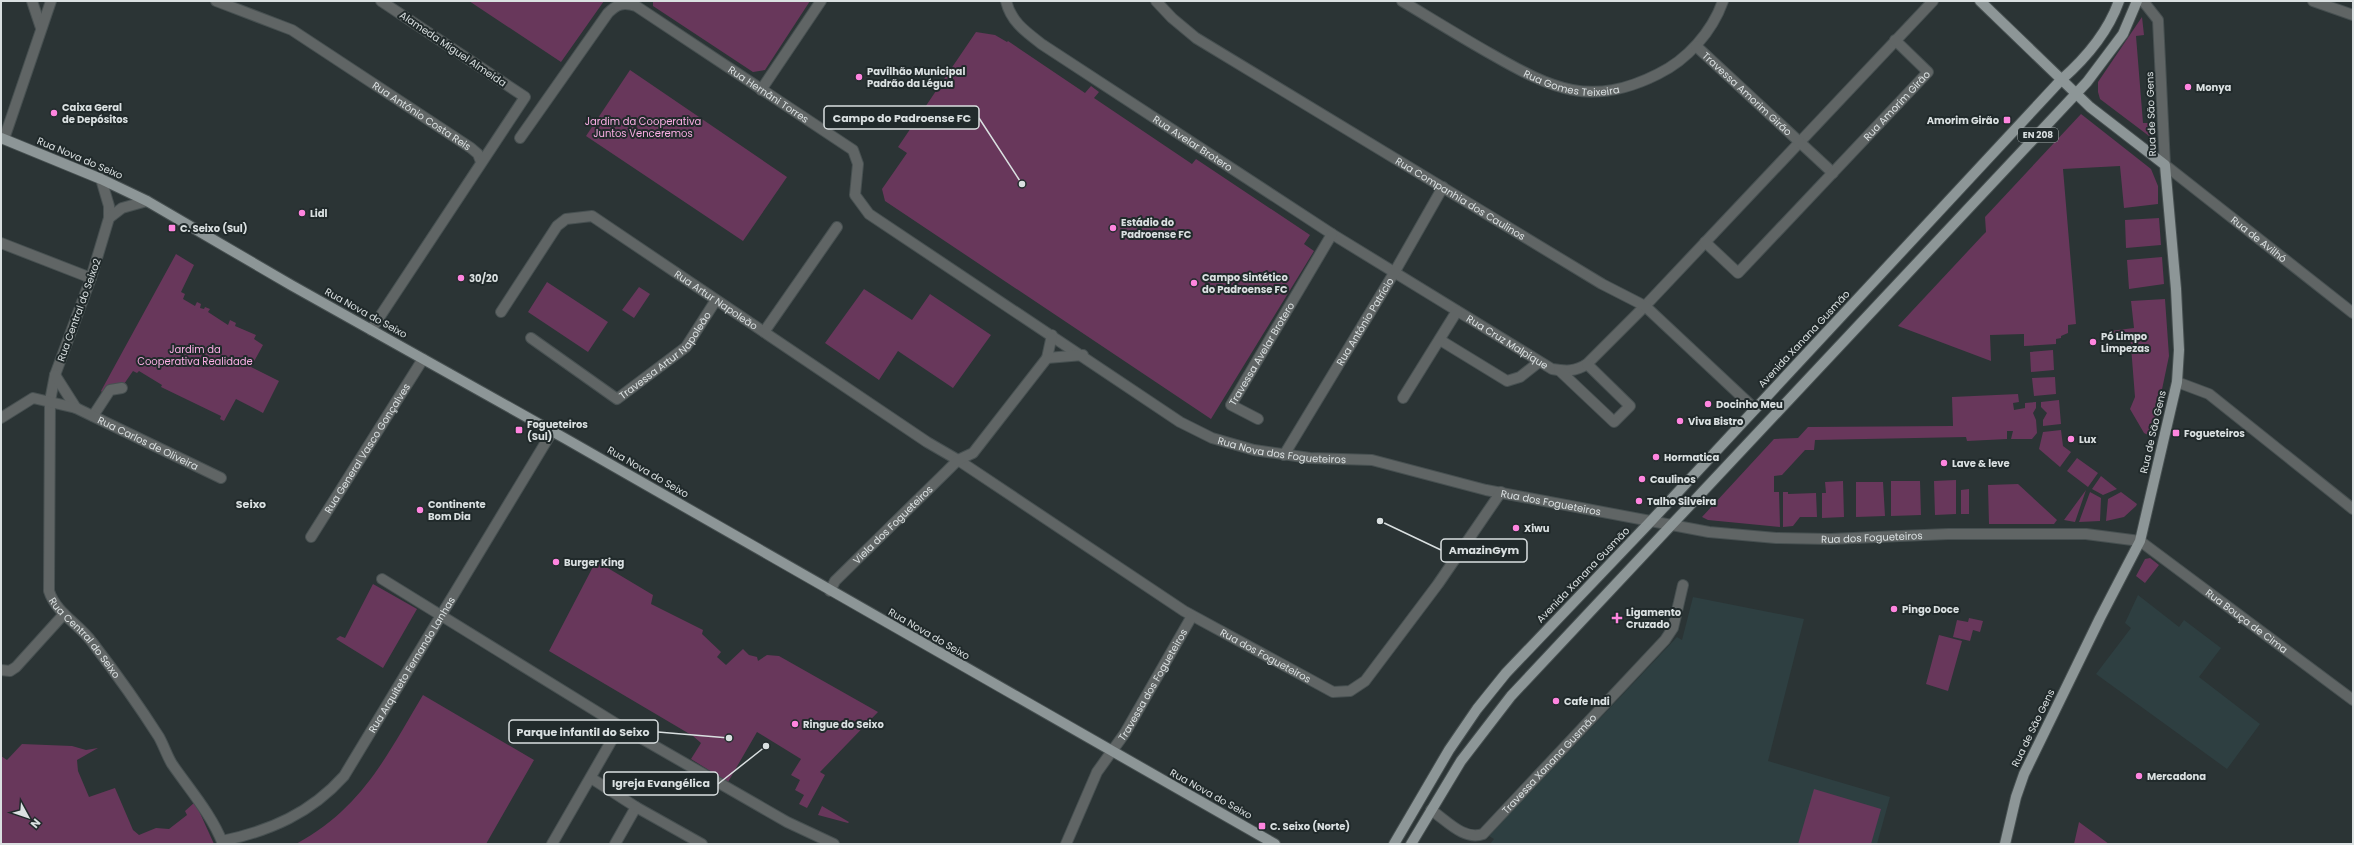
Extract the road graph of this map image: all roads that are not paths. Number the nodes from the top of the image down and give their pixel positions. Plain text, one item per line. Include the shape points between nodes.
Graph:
1 (32, 1) edge
2 (51, 1) edge
3 (216, 1) edge
4 (381, 1) edge
5 (821, 1) edge
6 (1006, 1) edge
7 (1156, 1) edge
8 (1402, 1) edge
9 (1723, 1) edge
10 (1933, 1) edge
11 (1980, 1) edge
12 (2119, 1) edge
13 (2137, 1) edge
14 (2143, 1) edge
15 (2312, 1) edge
16 (229, 3) edge
17 (637, 4) edge
18 (2353, 15) edge
19 (41, 28) junction
20 (1895, 40) junction
21 (1696, 46) junction
22 (2061, 80) junction
23 (761, 90) junction
24 (2076, 94) junction
25 (520, 138) dead end
26 (3, 139) edge
27 (1799, 142) junction
28 (481, 162) junction
29 (2165, 166) junction
30 (1833, 173) junction
31 (101, 178) junction
32 (1443, 187) junction
33 (147, 201) junction
34 (109, 218) junction
35 (837, 227) dead end
36 (1332, 234) junction
37 (1705, 242) junction
38 (1, 243) edge
39 (1394, 273) junction
40 (91, 278) junction
41 (716, 300) junction
42 (1645, 306) junction
43 (1458, 311) junction
44 (501, 312) dead end
45 (2353, 313) edge
46 (371, 330) junction
47 (764, 332) junction
48 (1052, 335) junction
49 (530, 338) dead end
50 (1440, 340) junction
51 (1083, 356) junction
52 (423, 358) junction
53 (1047, 358) junction
54 (1540, 362) junction
55 (1587, 364) junction
56 (1559, 370) junction
57 (55, 375) junction
58 (2177, 382) junction
59 (122, 388) dead end
60 (1403, 398) dead end
61 (50, 401) junction
62 (76, 408) junction
63 (1755, 409) junction
64 (93, 416) junction
65 (1, 418) edge
66 (1258, 419) dead end
67 (552, 432) junction
68 (1284, 455) junction
69 (958, 460) junction
70 (221, 478) dead end
71 (1501, 492) junction
72 (2353, 509) edge
73 (1652, 520) junction
74 (1672, 525) junction
75 (312, 537) dead end
76 (2140, 541) junction
77 (382, 579) dead end
78 (1683, 585) dead end
79 (830, 591) junction
80 (64, 614) junction
81 (442, 616) junction
82 (1192, 616) junction
83 (1, 670) edge
84 (2353, 700) edge
85 (620, 726) junction
86 (1111, 751) junction
87 (591, 778) junction
88 (636, 806) junction
89 (1430, 810) junction
90 (223, 843) edge
91 (552, 844) edge
92 (615, 844) edge
93 (702, 844) edge
94 (834, 844) edge
95 (1066, 844) edge
96 (1275, 844) edge
97 (1394, 844) edge
98 (1411, 844) edge
99 (2006, 844) edge

1 - 19 street
2 - 19 street
3 - 16 street, Rua António Costa Reis
4 - 28 street, Alameda Miguel Almeida via 525,97
5 - 23 street
6 - 36 street, Rua Avelar Brotero via 1011,17 1043,45
7 - 32 street, Rua Companhia dos Caulinos via 1196,38
8 - 21 street, Rua Gomes Teixeira via 1525,73 1574,91 1603,92 1633,85 1666,70
9 - 21 street, Rua Gomes Teixeira
10 - 20 street
11 - 22 main road
12 - 22 main road, Avenida Xanana Gusmão / EN 208 via 2103,32 2090,50
13 - 24 main road, EN 208 via 2123,34
14 - 29 street, Rua de São Gens via 2158,20
15 - 18 street
16 - 28 street, Rua António Costa Reis via 292,30 471,148 478,154
17 - 23 street, Rua Hernâni Torres
17 - 25 street, Rua Hernâni Torres via 622,4 608,13
19 - 26 street
20 - 27 street
20 - 30 street, Rua Amorim Girão via 1928,72
21 - 27 street, Travessa Amorim Girão
22 - 24 main road
22 - 63 main road, Avenida Xanana Gusmão / EN 208
23 - 48 street, Rua Hernâni Torres via 853,150 858,164 854,191 866,212
24 - 29 main road
24 - 74 main road, EN 208
26 - 31 main road, Rua Nova do Seixo
27 - 30 street
27 - 37 street
28 - 46 street
29 - 45 street, Rua de Avilhó
29 - 58 main road, Rua de São Gens via 2176,289 2179,350
30 - 37 street, Rua Amorim Girão via 1738,273
31 - 33 main road, Rua Nova do Seixo
31 - 34 street, Rua Central do Seixo2 via 108,202
32 - 39 street, Rua António Patrício
32 - 42 street, Rua Companhia dos Caulinos via 1602,284
33 - 34 street via 122,208
33 - 46 main road, Rua Nova do Seixo
34 - 40 street, Rua Central do Seixo2
35 - 47 street
36 - 39 street, Rua Avelar Brotero
36 - 66 street, Travessa Avelar Brotero via 1231,404
37 - 42 street
38 - 40 street
39 - 43 street, Rua Cruz Malpique
39 - 68 street, Rua António Patrício
40 - 57 street, Rua Central do Seixo2
41 - 44 street, Rua Artur Napoleão via 592,216 566,219 557,226
41 - 47 street, Rua Artur Napoleão
41 - 49 street, Travessa Artur Napoleão via 686,347 617,400
42 - 55 street, Rua Cruz Malpique
42 - 63 street, Rua Companhia dos Caulinos
43 - 50 street, Rua Cruz Malpique
43 - 54 street, Rua Cruz Malpique
46 - 52 main road, Rua Nova do Seixo
47 - 69 street, Rua Artur Napoleão via 927,442
48 - 51 street, Rua Nova dos Fogueteiros
48 - 53 street
50 - 54 street via 1507,381 1520,378
50 - 60 street, Rua Cruz Malpique
51 - 53 street
51 - 68 street, Rua Nova dos Fogueteiros via 1180,422 1199,432 1243,447
52 - 67 main road, Rua Nova do Seixo
52 - 75 street, Rua General Vasco Gonçalves
53 - 69 street via 973,453
54 - 56 street, Rua Cruz Malpique
55 - 56 street, Rua Cruz Malpique via 1580,369
55 - 56 street, Rua Cruz Malpique via 1630,406 1614,422
57 - 61 street, Rua Central do Seixo2
57 - 62 street
58 - 72 street via 2209,394
58 - 76 main road, Rua de São Gens
59 - 64 street via 110,390
61 - 62 street, Rua Carlos de Oliveira
61 - 65 street, Rua Carlos de Oliveira via 29,398
61 - 80 street, Rua Central do Seixo via 48,574 51,598
62 - 64 street, Rua Carlos de Oliveira
63 - 73 main road, Avenida Xanana Gusmão / EN 208
64 - 70 street, Rua Carlos de Oliveira
67 - 79 main road, Rua Nova do Seixo
67 - 81 street, Rua Arquiteto Fernando Lanhas
68 - 71 street, Rua Nova dos Fogueteiros via 1372,460
69 - 79 street, Viela dos Fogueteiros via 835,581
69 - 82 street, Rua dos Fogueteiros
71 - 73 street, Rua dos Fogueteiros
71 - 82 street, Rua dos Fogueteiros via 1438,584 1365,681 1350,691 1333,692
73 - 74 street, Rua dos Fogueteiros
73 - 97 main road, Avenida Xanana Gusmão / EN 208 via 1506,674 1477,710 1423,792
74 - 76 street, Rua dos Fogueteiros via 1709,532 1776,538 2086,534
74 - 89 main road, EN 208 via 1511,696 1461,761
76 - 84 street, Rua Bouça de Cima
76 - 99 main road, Rua de São Gens via 2024,774 2016,797
77 - 81 street
78 - 89 street, Travessa Xanana Gusmão via 1673,628 1665,640 1483,834 1467,836
79 - 86 main road, Rua Nova do Seixo
80 - 83 street via 16,667 10,671
80 - 90 street, Rua Central do Seixo via 91,640 145,715 171,762 204,809
81 - 85 street
81 - 90 street, Rua Arquiteto Fernando Lanhas via 357,758 334,787 292,818 255,834
82 - 86 street, Travessa dos Fogueteiros via 1125,734
85 - 87 street
85 - 94 street via 787,822
86 - 95 street, Travessa dos Fogueteiros via 1097,772
86 - 96 main road, Rua Nova do Seixo
87 - 88 street
87 - 91 street
88 - 92 street
88 - 93 street
89 - 98 main road, EN 208

